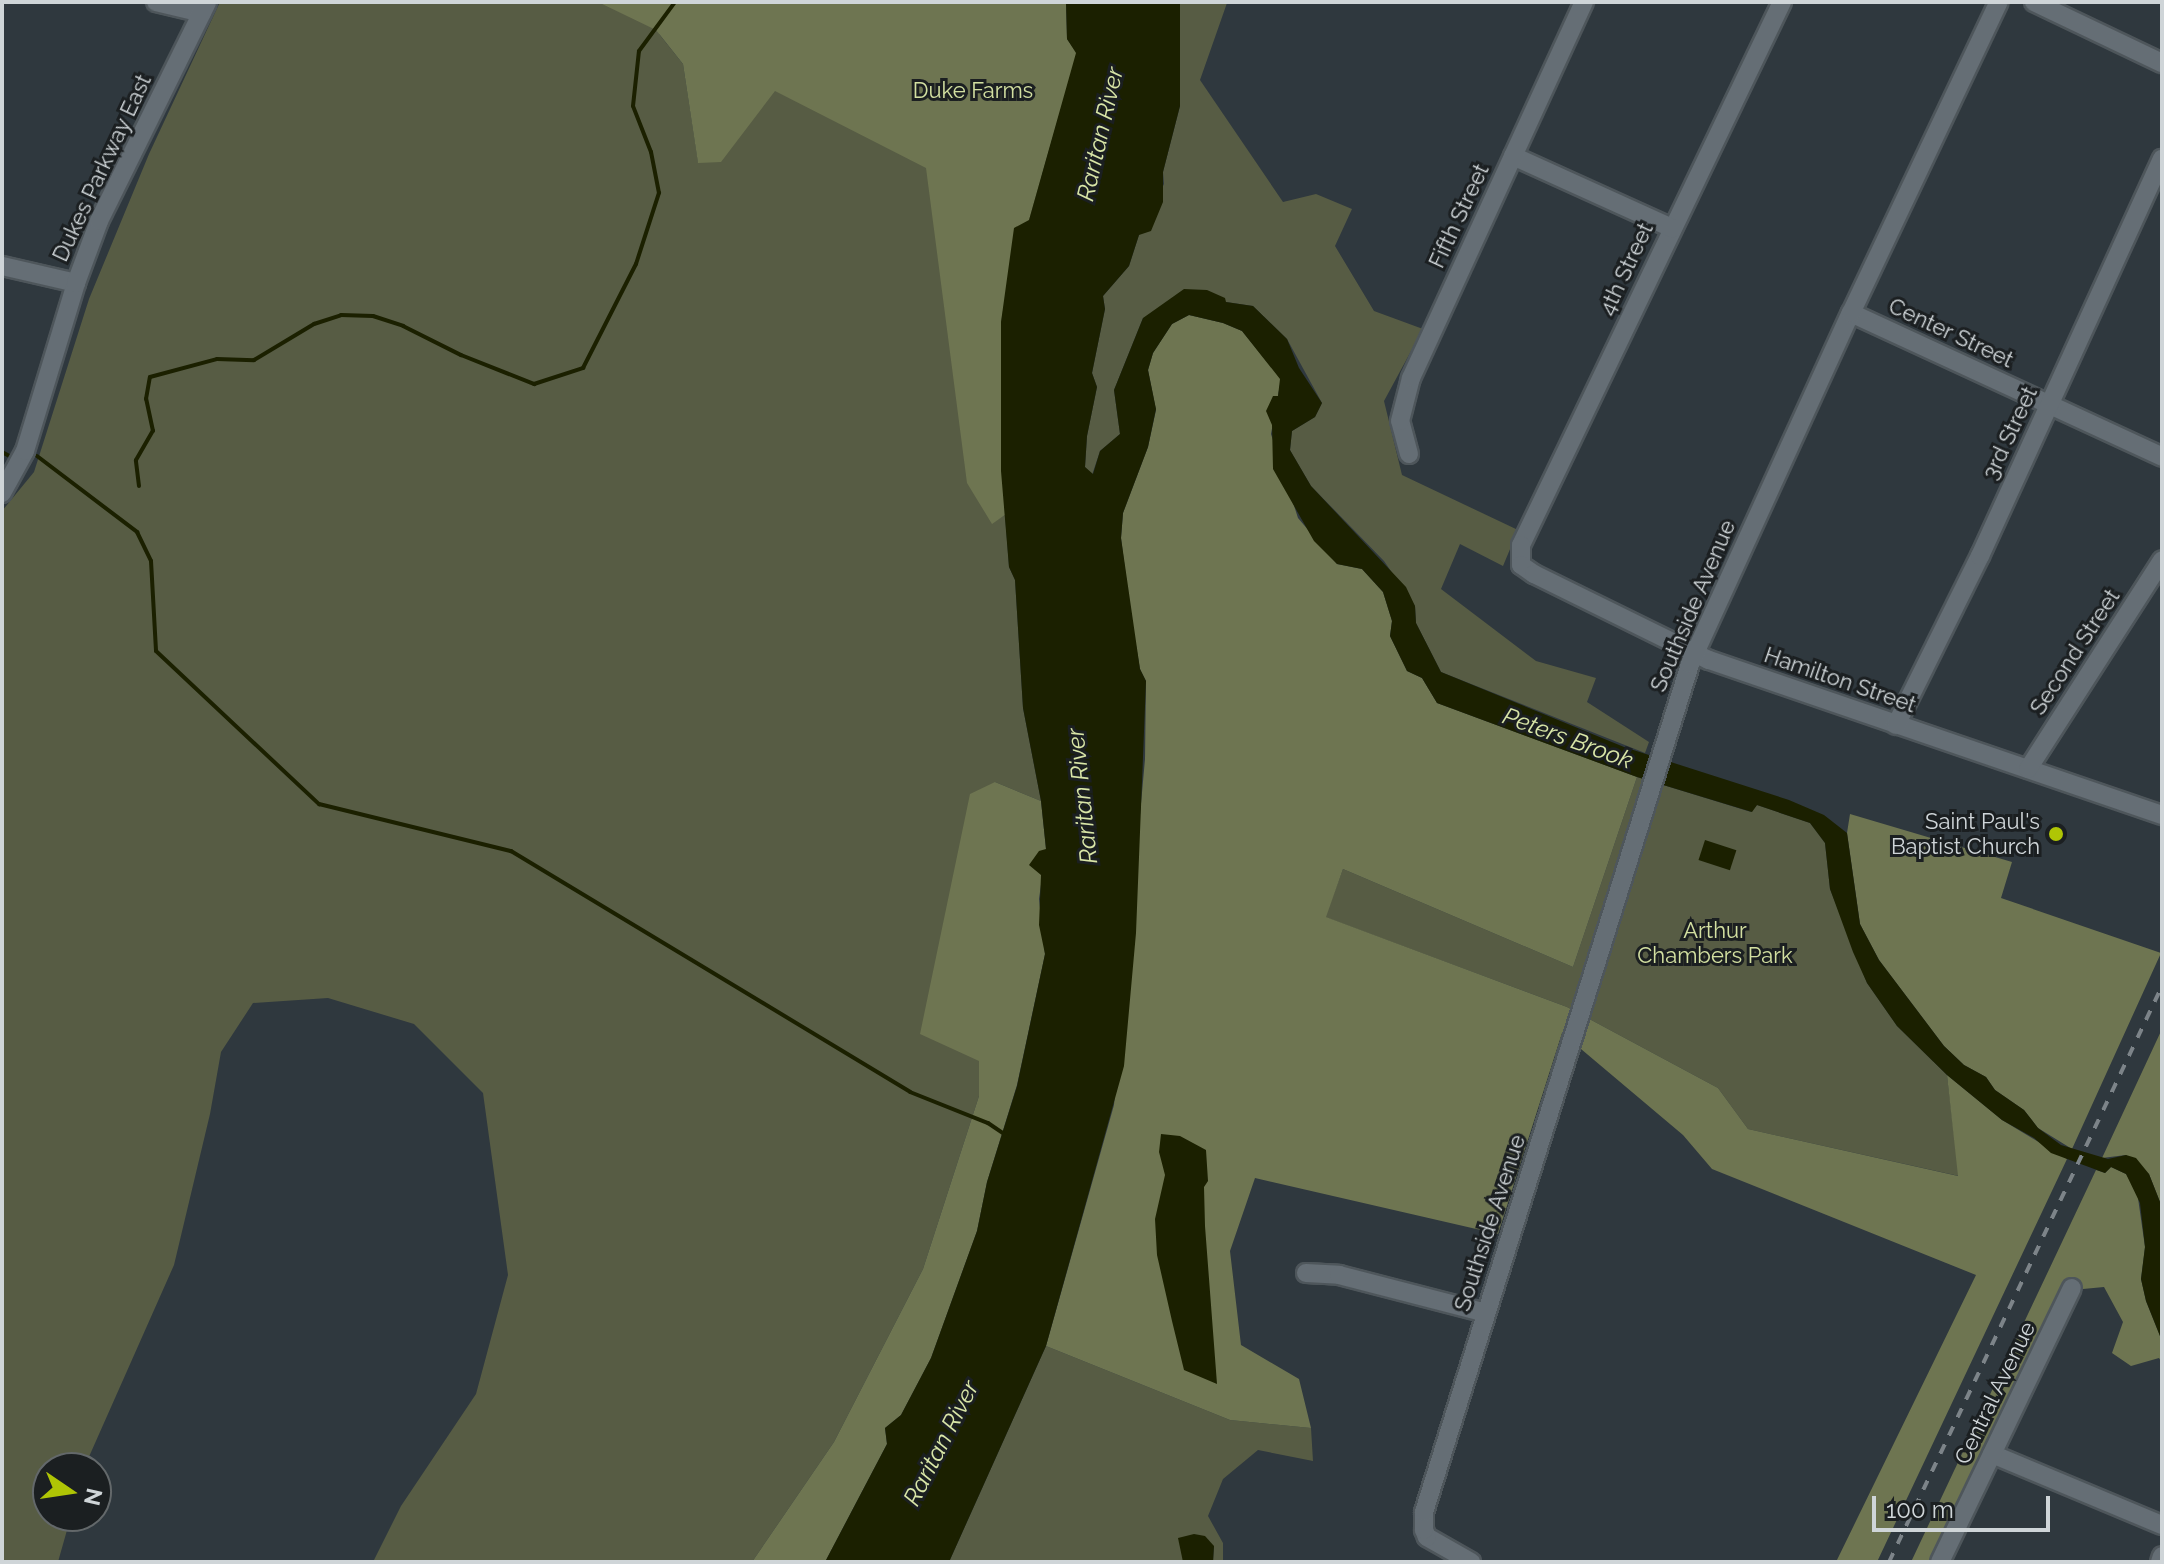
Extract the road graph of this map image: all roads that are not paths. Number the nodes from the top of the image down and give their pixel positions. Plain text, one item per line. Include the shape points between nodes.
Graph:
1 (156, 2) edge
2 (1584, 2) edge
3 (1782, 2) edge
4 (1999, 2) edge
5 (2034, 2) edge
6 (2059, 7) edge
7 (205, 8) edge
8 (2162, 63) edge
9 (1513, 156) junction
10 (2162, 159) edge
11 (1672, 228) junction
12 (2, 266) edge
13 (76, 283) junction
14 (1851, 313) junction
15 (2050, 405) junction
16 (1409, 454) dead end
17 (2162, 457) edge
18 (2, 493) edge
19 (1519, 558) joint
20 (2162, 560) edge
21 (1694, 653) junction
22 (1896, 725) junction
23 (2028, 769) junction
24 (2162, 815) edge
25 (1306, 1273) dead end
26 (2072, 1288) dead end
27 (1486, 1313) junction
28 (1992, 1454) junction
29 (2162, 1525) edge
30 (2162, 1556) edge
31 (1468, 1561) edge
32 (1940, 1562) edge
33 (2160, 1562) edge

1 - 7 street
2 - 9 street, Fifth Street
3 - 11 street, 4th Street
4 - 14 street, Southside Avenue
5 - 6 street
6 - 8 street
7 - 13 street, Dukes Parkway East via 135,144
9 - 11 street
9 - 16 street, Fifth Street via 1411,378 1400,421
10 - 15 street, 3rd Street
11 - 19 street, 4th Street
12 - 13 street
13 - 18 street, Dukes Parkway East via 29,440
14 - 15 street, Center Street
14 - 21 street, Southside Avenue
15 - 17 street, Center Street
15 - 22 street, 3rd Street
19 - 21 street, Hamilton Street via 1534,574
20 - 23 street, Second Street
21 - 22 street, Hamilton Street
21 - 27 street, Southside Avenue
22 - 23 street, Hamilton Street
23 - 24 street, Hamilton Street
25 - 27 street via 1339,1275
26 - 28 street, Central Avenue
27 - 31 street, Southside Avenue via 1424,1512 1424,1530 1432,1541
28 - 29 street
28 - 32 street, Central Avenue
30 - 33 street

